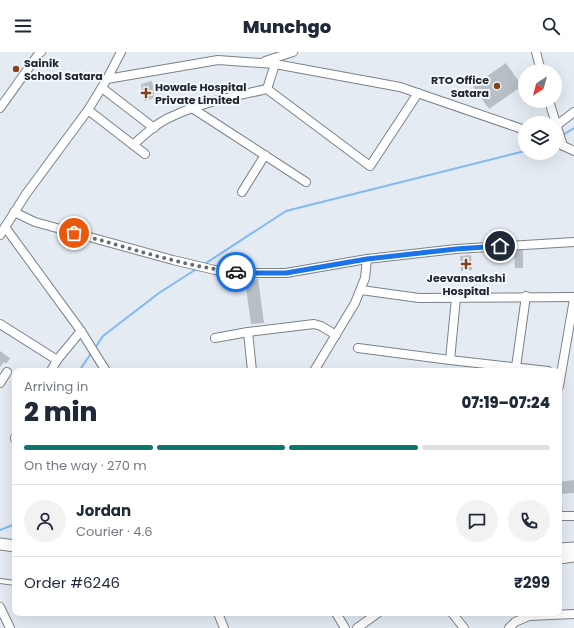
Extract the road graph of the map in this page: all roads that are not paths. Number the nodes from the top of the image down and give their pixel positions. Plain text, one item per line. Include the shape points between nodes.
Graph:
1 (41, 52) edge
2 (121, 52) edge
3 (293, 52) edge
4 (536, 52) edge
5 (260, 63) junction
6 (275, 64) junction
7 (539, 64) edge
8 (107, 79) junction
9 (102, 88) junction
10 (267, 89) junction
11 (418, 93) junction
12 (0, 108) edge
13 (192, 108) junction
14 (88, 110) junction
15 (574, 112) edge
16 (562, 121) edge
17 (154, 128) junction
18 (518, 128) edge
19 (133, 144) junction
20 (562, 145) edge
21 (574, 151) edge
22 (145, 154) dead end
23 (264, 155) junction
24 (306, 182) dead end
25 (242, 192) dead end
26 (14, 212) junction
27 (5, 227) junction
28 (0, 235) edge
29 (574, 242) edge
30 (367, 259) junction
31 (361, 290) junction
32 (526, 296) junction
33 (456, 298) junction
34 (574, 298) edge
35 (0, 324) edge
36 (81, 331) junction
37 (248, 332) junction
38 (336, 335) junction
39 (215, 338) dead end
40 (358, 348) dead end
41 (57, 360) junction
42 (450, 360) junction
43 (516, 367) junction
44 (53, 368) edge
45 (104, 368) edge
46 (252, 368) edge
47 (316, 368) edge
48 (524, 368) edge
49 (561, 368) edge
50 (562, 516) edge
51 (574, 516) edge
52 (0, 544) edge
53 (12, 546) edge
54 (574, 548) edge
55 (562, 549) edge
56 (0, 551) edge
57 (12, 552) edge
58 (574, 556) edge
59 (562, 558) edge
60 (0, 581) edge
61 (12, 583) edge
62 (0, 607) edge
63 (574, 614) edge
64 (562, 615) edge
65 (219, 616) edge
66 (338, 616) edge
67 (374, 616) edge
68 (454, 616) edge
69 (529, 616) edge
70 (10, 628) edge
71 (224, 628) edge
72 (345, 628) edge
73 (357, 628) edge
74 (464, 628) edge
75 (509, 628) edge

1 - 12 street
2 - 8 street
3 - 5 street
4 - 7 street
5 - 6 street
5 - 8 street via 218,60
6 - 10 street
6 - 11 street via 400,87
8 - 9 street
9 - 14 street
9 - 17 street
10 - 11 street via 370,166
10 - 13 street
11 - 18 street
13 - 17 street via 171,116
13 - 23 street
14 - 19 street
14 - 26 street
15 - 16 street
17 - 19 street
19 - 22 street
20 - 21 street
23 - 24 street
23 - 25 street
26 - 27 street
26 - 30 street via 35,222 215,270 286,273
27 - 28 street
27 - 36 street
29 - 30 street via 456,249
30 - 31 street
31 - 33 street via 420,298
31 - 38 street
32 - 33 street
32 - 34 street
32 - 43 street
33 - 42 street
34 - 49 street
35 - 41 street
36 - 41 street
36 - 45 street
37 - 38 street via 314,324
37 - 39 street
37 - 46 street
38 - 47 street
40 - 42 street
41 - 44 street
42 - 43 street
43 - 48 street
50 - 51 street
52 - 53 street
54 - 55 street
56 - 57 street
58 - 59 street
60 - 61 lane
62 - 70 street
63 - 64 street
65 - 71 street
66 - 72 street
67 - 73 street
68 - 74 street
69 - 75 street via 515,622

